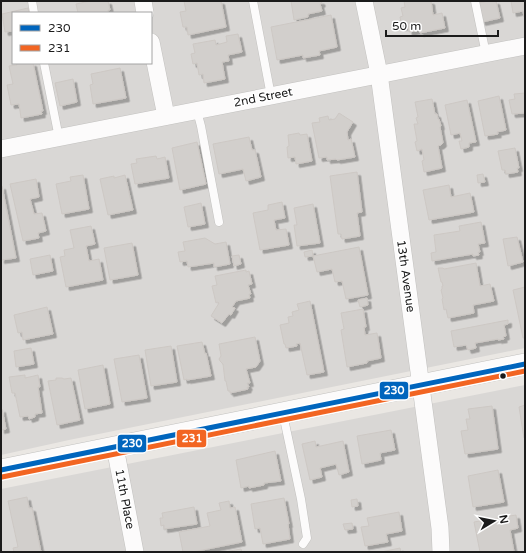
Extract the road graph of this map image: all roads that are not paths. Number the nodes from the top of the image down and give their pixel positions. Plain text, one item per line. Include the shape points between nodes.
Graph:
1 (32, 1) edge
2 (143, 1) edge
3 (253, 1) edge
4 (364, 1) edge
5 (474, 1) edge
6 (34, 12) edge
7 (145, 12) edge
8 (525, 46) edge
9 (152, 47) edge
10 (486, 54) junction
11 (44, 64) edge
12 (379, 74) junction
13 (272, 96) junction
14 (197, 111) junction
15 (166, 116) junction
16 (58, 138) junction
17 (1, 149) edge
18 (219, 222) dead end
19 (525, 364) edge
20 (421, 385) junction
21 (283, 413) junction
22 (115, 447) junction
23 (1, 470) edge
24 (303, 544) dead end
25 (135, 552) edge
26 (440, 552) edge

1 - 6 lane
2 - 7 street
3 - 13 lane
4 - 12 street, 13th Avenue
5 - 10 lane
8 - 10 street, 2nd Street
9 - 15 street
10 - 12 street, 2nd Street
11 - 16 lane
12 - 13 street, 2nd Street
12 - 20 street, 13th Avenue
13 - 14 street, 2nd Street
14 - 15 street, 2nd Street
14 - 18 lane
15 - 16 street, 2nd Street
16 - 17 street, 2nd Street
19 - 20 street
20 - 21 street
20 - 26 street, 13th Avenue via 440,528
21 - 22 street
21 - 24 lane via 301,498 307,538
22 - 23 street
22 - 25 street, 11th Place

